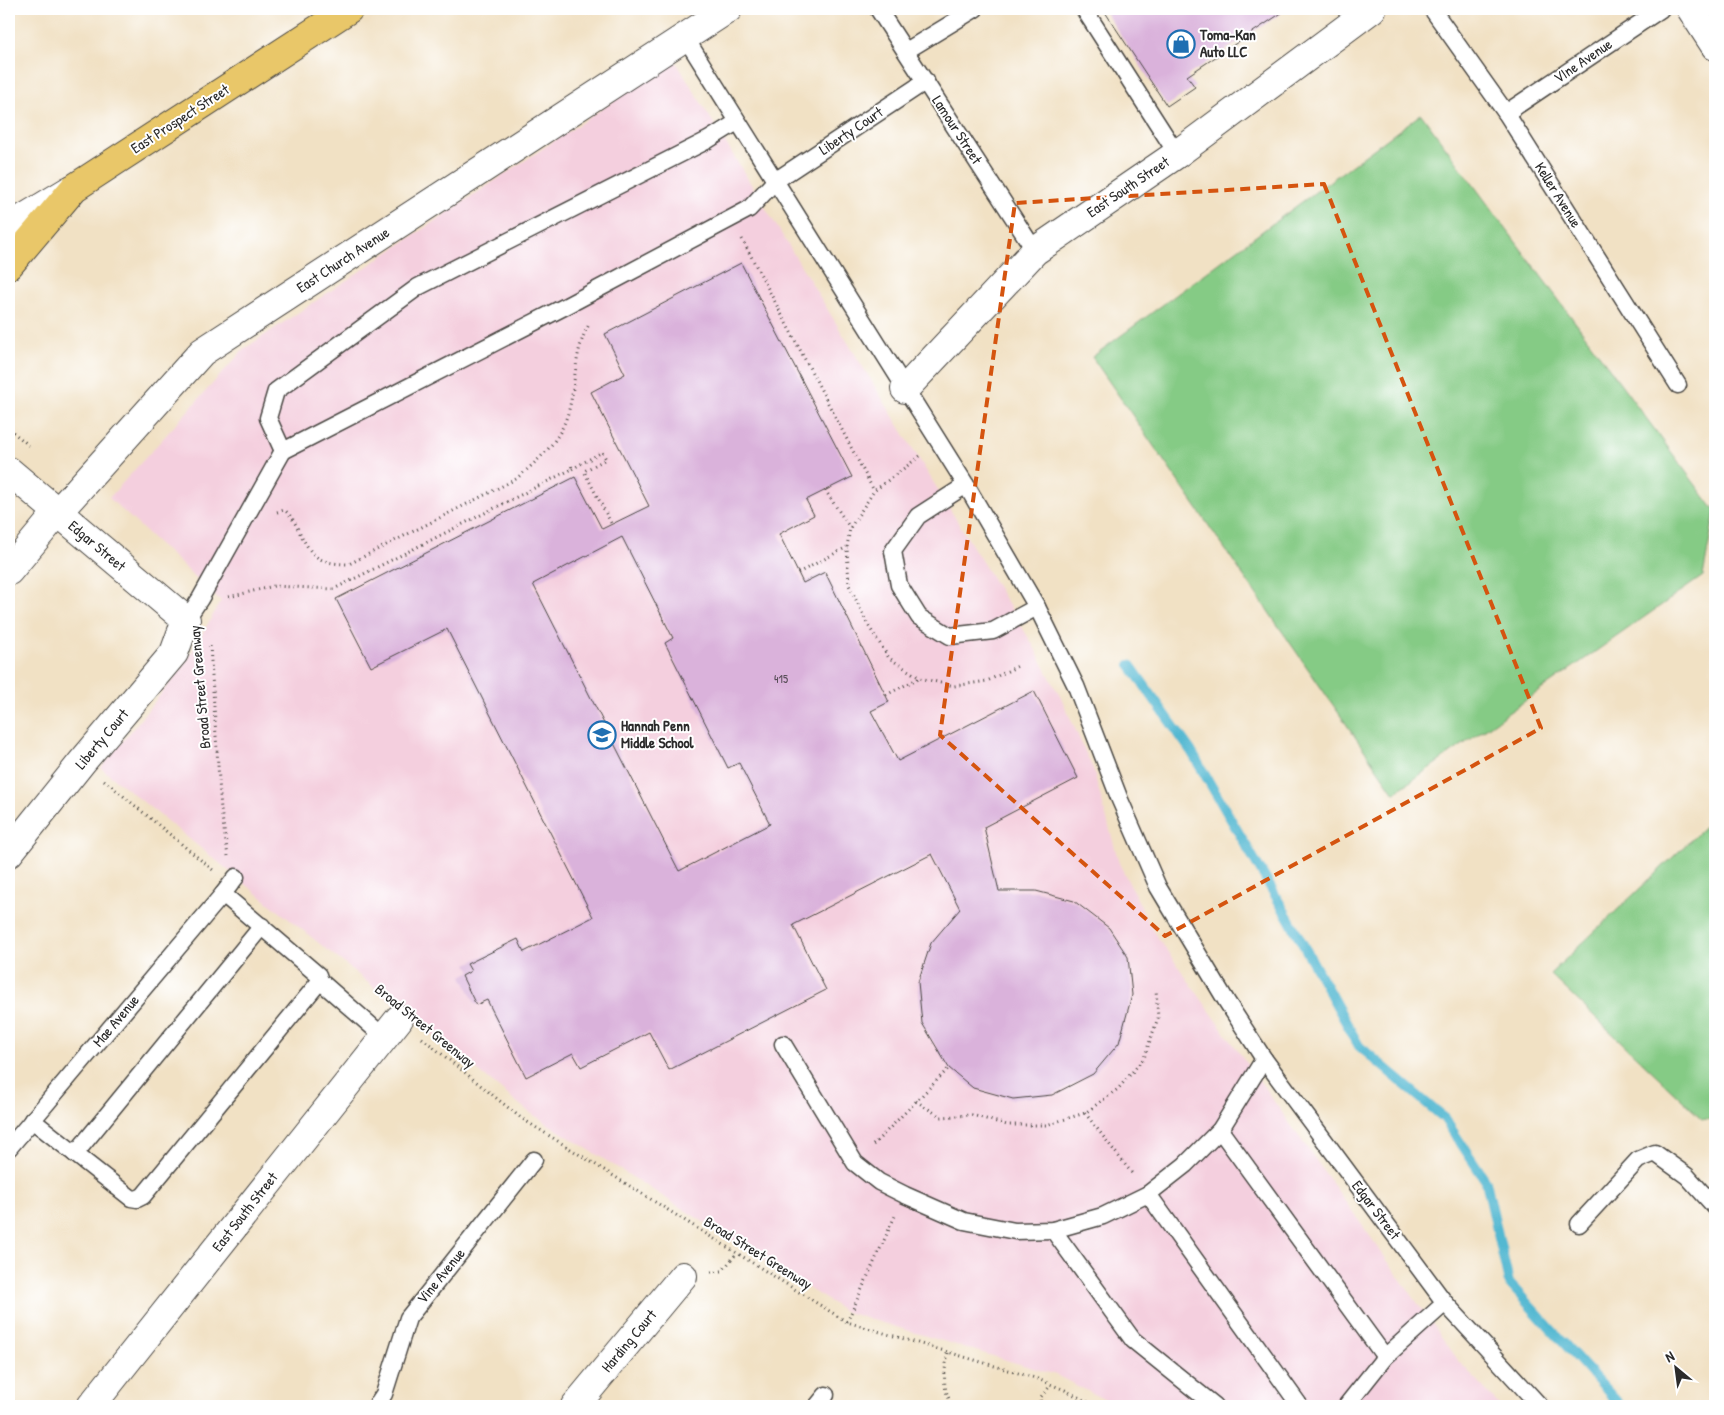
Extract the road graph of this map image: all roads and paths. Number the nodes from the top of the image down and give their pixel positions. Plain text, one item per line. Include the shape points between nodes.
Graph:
1 (348, 9) edge
2 (728, 9) edge
3 (878, 9) edge
4 (975, 9) edge
5 (1084, 9) edge
6 (1371, 9) edge
7 (1432, 9) edge
8 (1661, 9) edge
9 (1692, 9) edge
10 (685, 37) junction
11 (1715, 46) edge
12 (906, 51) junction
13 (926, 81) junction
14 (1506, 113) junction
15 (738, 122) junction
16 (1177, 154) junction
17 (775, 181) junction
18 (74, 188) junction
19 (9, 227) edge
20 (741, 237) dead end
21 (1035, 251) junction
22 (9, 265) edge
23 (595, 318) dead end
24 (1678, 385) dead end
25 (905, 388) junction
26 (9, 428) edge
27 (283, 451) junction
28 (37, 453) dead end
29 (571, 463) dead end
30 (572, 469) junction
31 (9, 471) edge
32 (966, 485) junction
33 (825, 490) dead end
34 (874, 490) dead end
35 (58, 512) junction
36 (273, 514) dead end
37 (612, 525) dead end
38 (850, 528) dead end
39 (848, 547) dead end
40 (9, 571) edge
41 (798, 573) dead end
42 (231, 590) dead end
43 (1037, 607) junction
44 (186, 620) junction
45 (210, 643) dead end
46 (920, 678) dead end
47 (886, 695) dead end
48 (82, 762) junction
49 (9, 853) edge
50 (236, 877) junction
51 (223, 894) junction
52 (262, 926) junction
53 (320, 980) junction
54 (1156, 989) dead end
55 (392, 1028) junction
56 (783, 1044) dead end
57 (1264, 1059) junction
58 (949, 1068) dead end
59 (916, 1101) junction
60 (1085, 1113) junction
61 (32, 1120) junction
62 (1220, 1130) junction
63 (9, 1148) edge
64 (75, 1154) junction
65 (534, 1160) dead end
66 (855, 1163) junction
67 (1148, 1194) junction
68 (905, 1196) junction
69 (1715, 1207) edge
70 (1579, 1224) dead end
71 (1053, 1230) junction
72 (683, 1276) dead end
73 (1445, 1303) junction
74 (847, 1322) junction
75 (948, 1353) junction
76 (1385, 1357) junction
77 (1051, 1385) junction
78 (91, 1406) edge
79 (376, 1406) edge
80 (575, 1406) edge
81 (954, 1406) edge
82 (1041, 1406) edge
83 (1095, 1406) edge
84 (1215, 1406) edge
85 (1300, 1406) edge
86 (1346, 1406) edge
87 (1540, 1406) edge

1 - 18 main road, East Prospect Street
2 - 10 street, East Church Avenue
3 - 12 lane, Lamour Street
4 - 12 lane
5 - 16 lane
6 - 16 street, East South Street
7 - 14 lane, Keller Avenue
8 - 14 lane, VIne Avenue
9 - 11 street
10 - 15 lane, Edgar Street
10 - 35 street, East Church Avenue via 202,352
12 - 13 lane, Lamour Street
13 - 17 lane, Liberty Court
13 - 21 lane, Lamour Street
14 - 24 lane, Keller Avenue
15 - 17 lane, Edgar Street
15 - 27 lane via 418,287 276,391 268,418
16 - 21 street, East South Street
17 - 25 lane, Edgar Street
17 - 27 lane, Liberty Court via 749,209
18 - 19 street, East Prospect Street
18 - 22 main road
20 - 34 path
21 - 25 street, East South Street
23 - 36 path via 580,344 564,424 551,447 516,479 348,564 331,564 319,559 307,547 290,515 284,510
25 - 32 lane, Edgar Street
26 - 28 path
27 - 44 lane
29 - 30 path
30 - 37 path via 602,452 606,459 584,471
30 - 42 path via 334,589 274,586 226,598
31 - 35 street, Edgar Street
32 - 43 lane, Edgar Street
32 - 43 lane via 918,516 893,551 899,585 920,618 950,636 993,631
33 - 38 path
35 - 40 street, East Church Avenue
35 - 44 street, Edgar Street
39 - 41 path
43 - 57 lane, Edgar Street via 1076,686 1158,887
44 - 48 street, Liberty Court via 174,653
45 - 50 path, Broad Street Greenway via 221,810 229,858
46 - 47 path
48 - 49 street, Liberty Court
48 - 50 path via 218,874
50 - 51 lane, Mae Avenue
51 - 52 lane
51 - 61 lane, Mae Avenue
52 - 53 lane via 318,974
52 - 64 lane
53 - 55 lane
53 - 64 lane via 144,1196 131,1198
54 - 60 path via 1158,1018 1144,1058 1118,1089
55 - 74 path, Broad Street Greenway via 521,1118
55 - 78 street, East South Street
56 - 66 lane
57 - 62 lane
57 - 73 lane, Edgar Street
58 - 59 path
59 - 60 path via 941,1117 972,1115 1007,1125 1046,1125
59 - 66 path
60 - 67 path
61 - 63 lane, Mae Avenue
61 - 64 lane
62 - 67 lane via 1186,1166
62 - 76 lane
65 - 79 lane, Vine Avenue via 408,1318 384,1394
66 - 68 lane via 879,1182
67 - 71 lane via 1103,1216
67 - 85 lane
68 - 71 lane via 964,1221 1015,1231
68 - 74 path
69 - 70 lane via 1687,1176 1655,1153 1638,1160
71 - 84 lane via 1133,1340
72 - 80 street, Harding Court
73 - 76 lane
73 - 87 lane, Edgar Street
74 - 75 path, Broad Street Greenway
75 - 77 path, Broad Street Greenway
75 - 81 path via 944,1380
76 - 86 lane
77 - 82 path via 1040,1398
77 - 83 path, Broad Street Greenway

